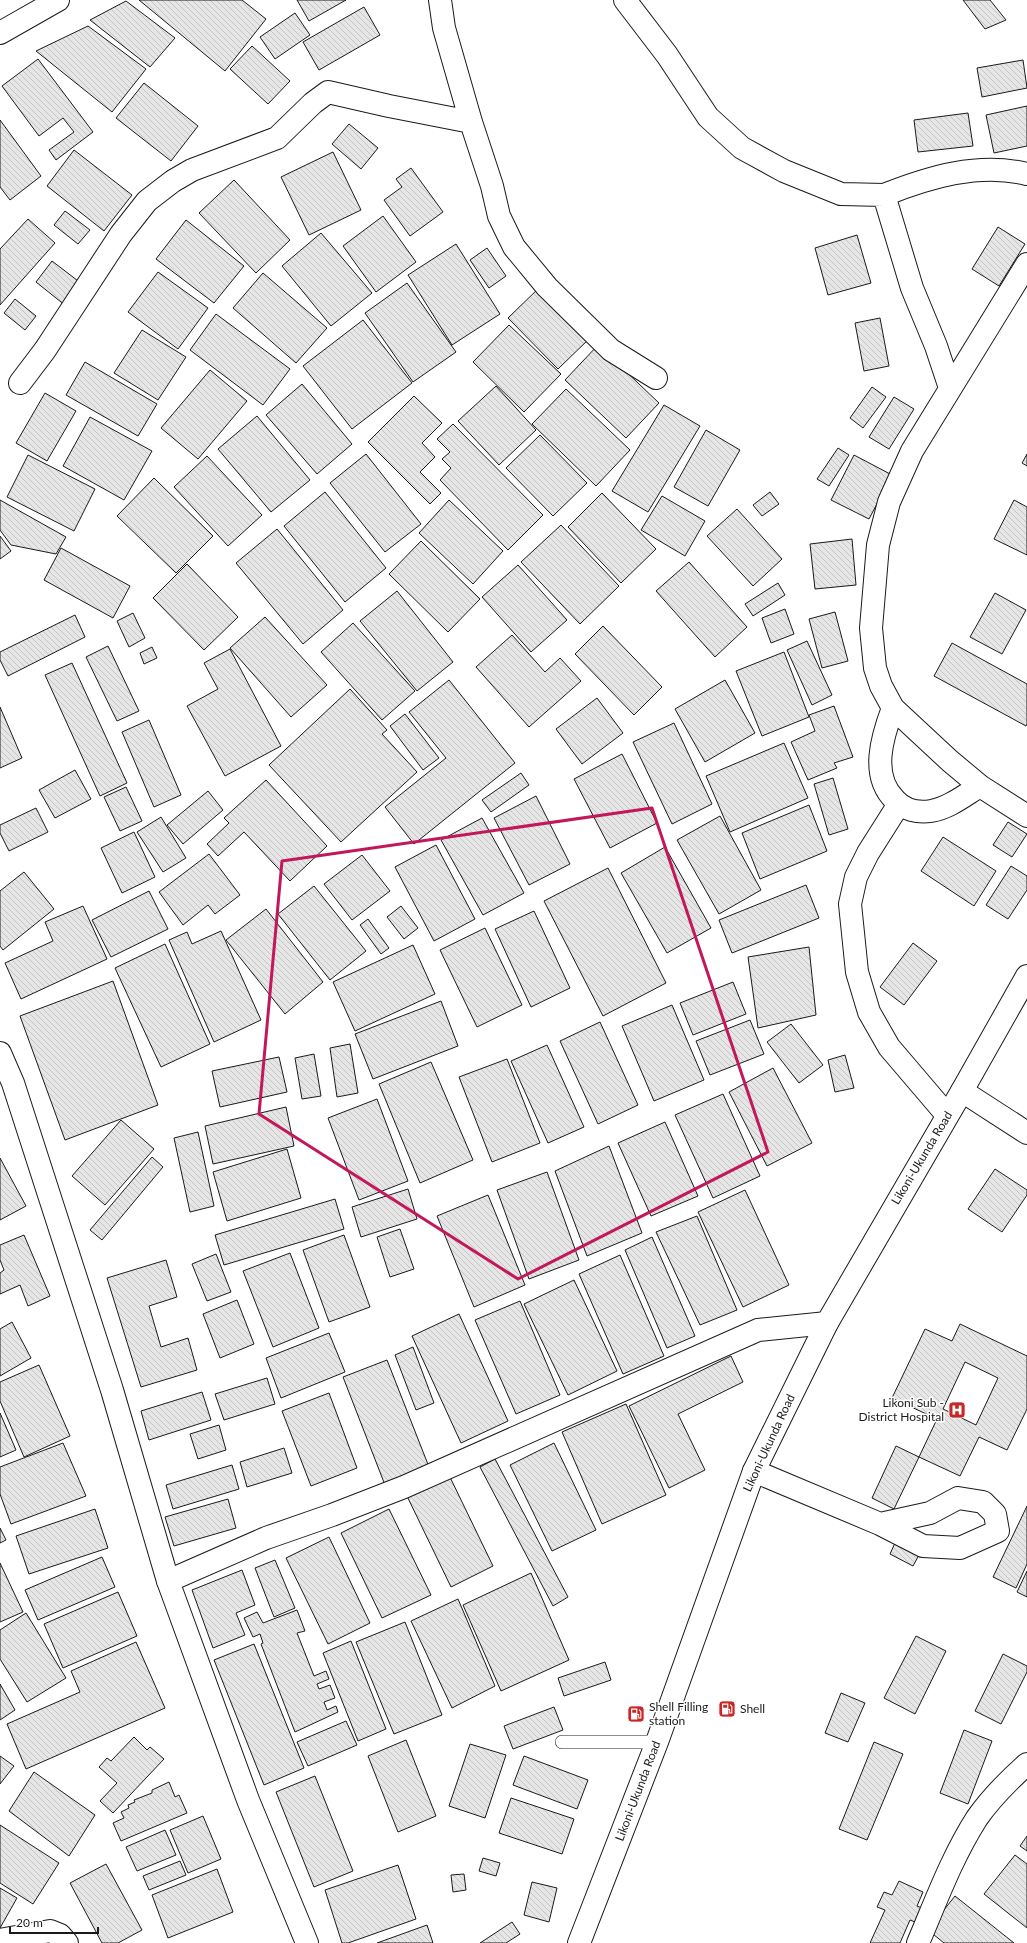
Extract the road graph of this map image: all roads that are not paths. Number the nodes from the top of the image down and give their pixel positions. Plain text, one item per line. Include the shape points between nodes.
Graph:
1 (58, 0) edge
2 (440, 0) edge
3 (625, 0) edge
4 (0, 33) edge
5 (472, 122) junction
6 (1027, 174) edge
7 (884, 195) junction
8 (1027, 264) edge
9 (656, 378) dead end
10 (20, 384) dead end
11 (950, 388) junction
12 (893, 708) junction
13 (980, 786) junction
14 (899, 804) junction
15 (1027, 816) edge
16 (1027, 976) edge
17 (0, 1053) edge
18 (6, 1085) edge
19 (962, 1091) junction
20 (947, 1115) junction
21 (1027, 1133) edge
22 (826, 1323) junction
23 (754, 1471) junction
24 (880, 1524) dead end
25 (168, 1581) junction
26 (562, 1742) dead end
27 (657, 1742) junction
28 (1027, 1764) edge
29 (0, 1940) edge
30 (67, 1943) edge
31 (307, 1943) edge
32 (579, 1943) edge
33 (918, 1943) edge

1 - 4 main road
2 - 5 main road via 444,28
3 - 7 main road via 667,55 708,117 742,148 784,171 841,194
5 - 9 main road via 499,216 514,248 547,287 611,350
5 - 10 main road via 328,92 277,138 192,170 173,181 147,201 122,234
6 - 7 main road via 988,170 963,172 915,183
7 - 11 main road via 912,288
8 - 11 main road
11 - 12 main road via 912,451 889,502 878,545 871,628 875,668
12 - 13 main road
12 - 14 main road via 886,726 880,760 882,780 888,794
13 - 14 main road via 946,806 932,810 908,809
13 - 15 main road
14 - 20 main road via 856,877 850,904 852,940 857,972 869,1012 889,1047
16 - 19 main road, Likoni-Ukunda Road
17 - 18 main road
18 - 25 main road via 112,1390
19 - 20 main road, Likoni-Ukunda Road
19 - 21 main road
20 - 22 main road, Likoni-Ukunda Road
22 - 23 main road, Likoni-Ukunda Road
22 - 25 main road via 758,1330 404,1486 266,1538
23 - 24 main road
23 - 27 main road, Likoni-Ukunda Road
25 - 31 main road via 248,1800
26 - 27 lane
27 - 32 main road, Likoni-Ukunda Road
28 - 33 main road via 1005,1784 978,1818 948,1872
29 - 30 main road via 50,1931

